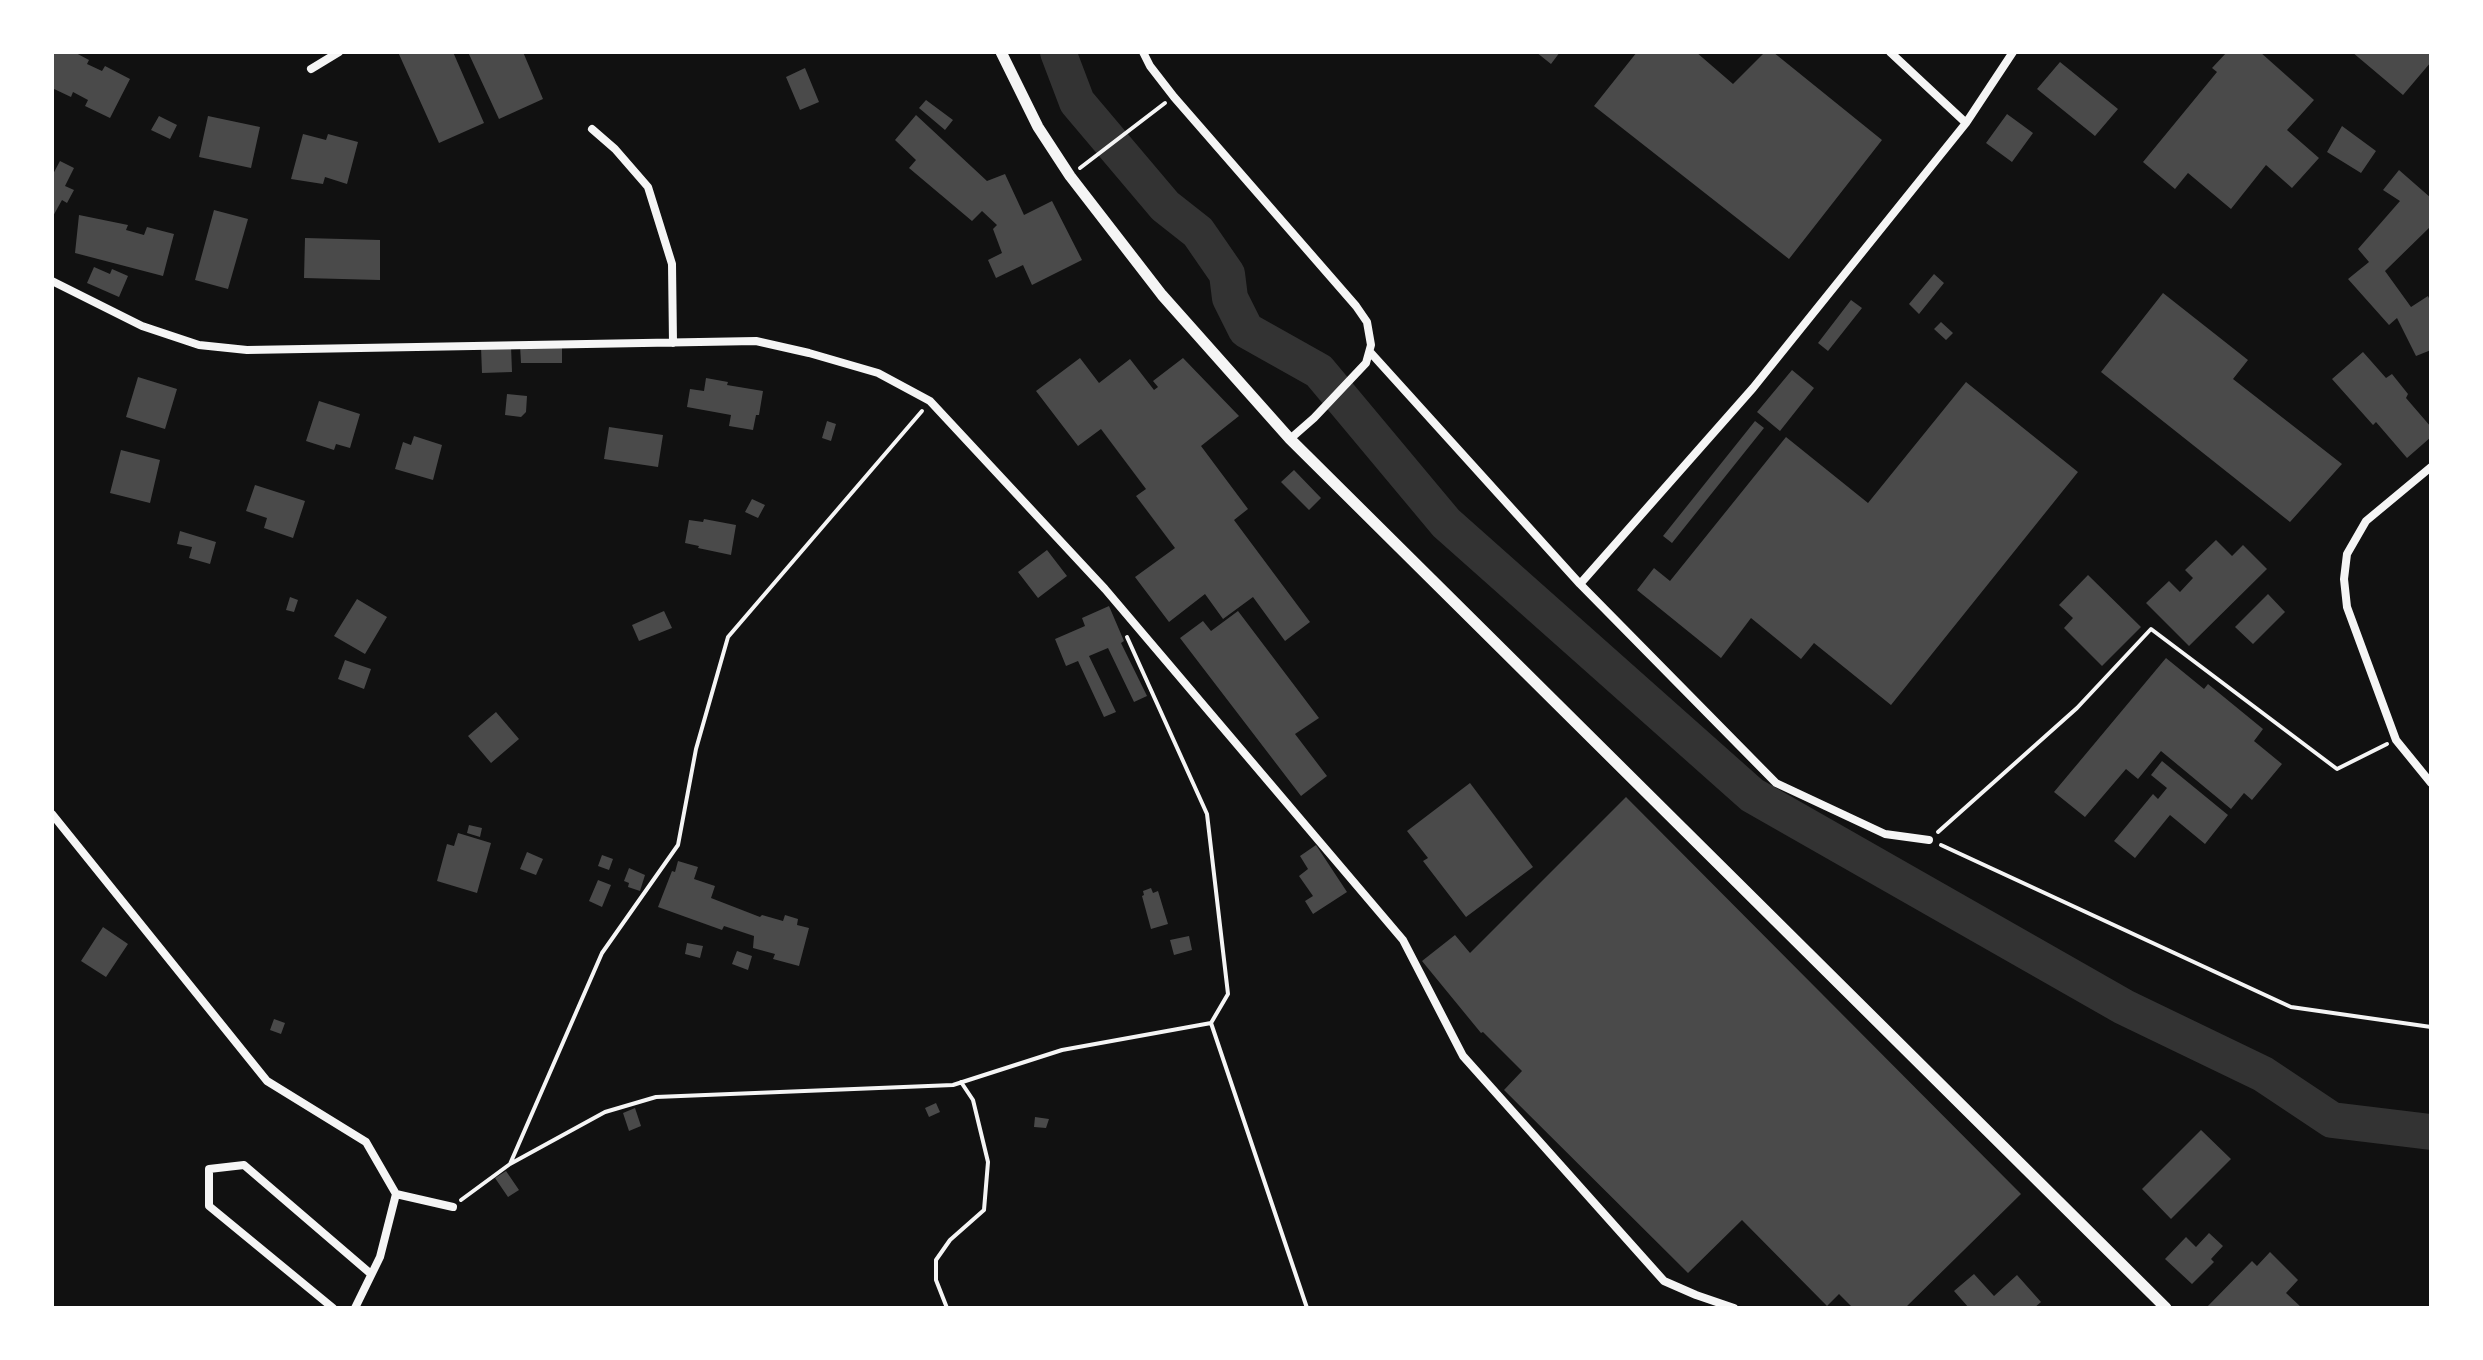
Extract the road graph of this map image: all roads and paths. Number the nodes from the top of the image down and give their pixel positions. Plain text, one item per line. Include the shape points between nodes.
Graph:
1 (339, 52) edge
2 (1001, 52) edge
3 (1143, 52) edge
4 (1890, 52) edge
5 (2013, 52) edge
6 (311, 69) dead end
7 (1174, 97) junction
8 (1966, 123) junction
9 (592, 129) dead end
10 (1070, 176) junction
11 (52, 281) edge
12 (673, 343) junction
13 (1370, 352) junction
14 (930, 401) junction
15 (1290, 439) junction
16 (2431, 467) edge
17 (1580, 584) junction
18 (1124, 631) dead end
19 (2396, 740) junction
20 (2431, 783) edge
21 (52, 814) edge
22 (1929, 840) junction
23 (1211, 1023) junction
24 (2431, 1027) edge
25 (961, 1082) junction
26 (510, 1164) junction
27 (396, 1194) junction
28 (453, 1207) joint
29 (371, 1274) junction
30 (2162, 1306) edge
31 (333, 1308) edge
32 (355, 1308) edge
33 (947, 1308) edge
34 (1307, 1308) edge
35 (1734, 1308) edge

1 - 6 street
2 - 10 main road via 1038,127
3 - 7 street
4 - 8 street
5 - 8 street
7 - 10 path
7 - 13 street via 1364,316
8 - 17 street via 1753,388
9 - 12 street via 648,187 672,264
10 - 15 main road via 1162,295
11 - 12 street via 142,326 199,345 247,350
12 - 14 street via 756,341 878,373
13 - 15 street via 1361,370
13 - 17 street
14 - 26 path via 728,637 696,749 678,845 602,953
14 - 35 street via 1105,589 1403,940 1463,1056 1664,1281
15 - 30 main road
16 - 19 street via 2366,521 2345,565 2347,607
17 - 22 street via 1776,783 1885,834
18 - 23 path via 1207,814 1228,994
19 - 20 street
19 - 22 path via 2337,769 2151,629 2077,708
21 - 27 street via 267,1081 366,1142
22 - 24 path via 2291,1007
23 - 25 path via 1062,1050
23 - 34 path
25 - 26 path via 656,1097 605,1112
25 - 33 path via 973,1100 988,1162 984,1210 936,1260 936,1280
26 - 28 path
27 - 28 street
27 - 29 street
29 - 31 street via 244,1165 209,1169 209,1206
29 - 32 street

